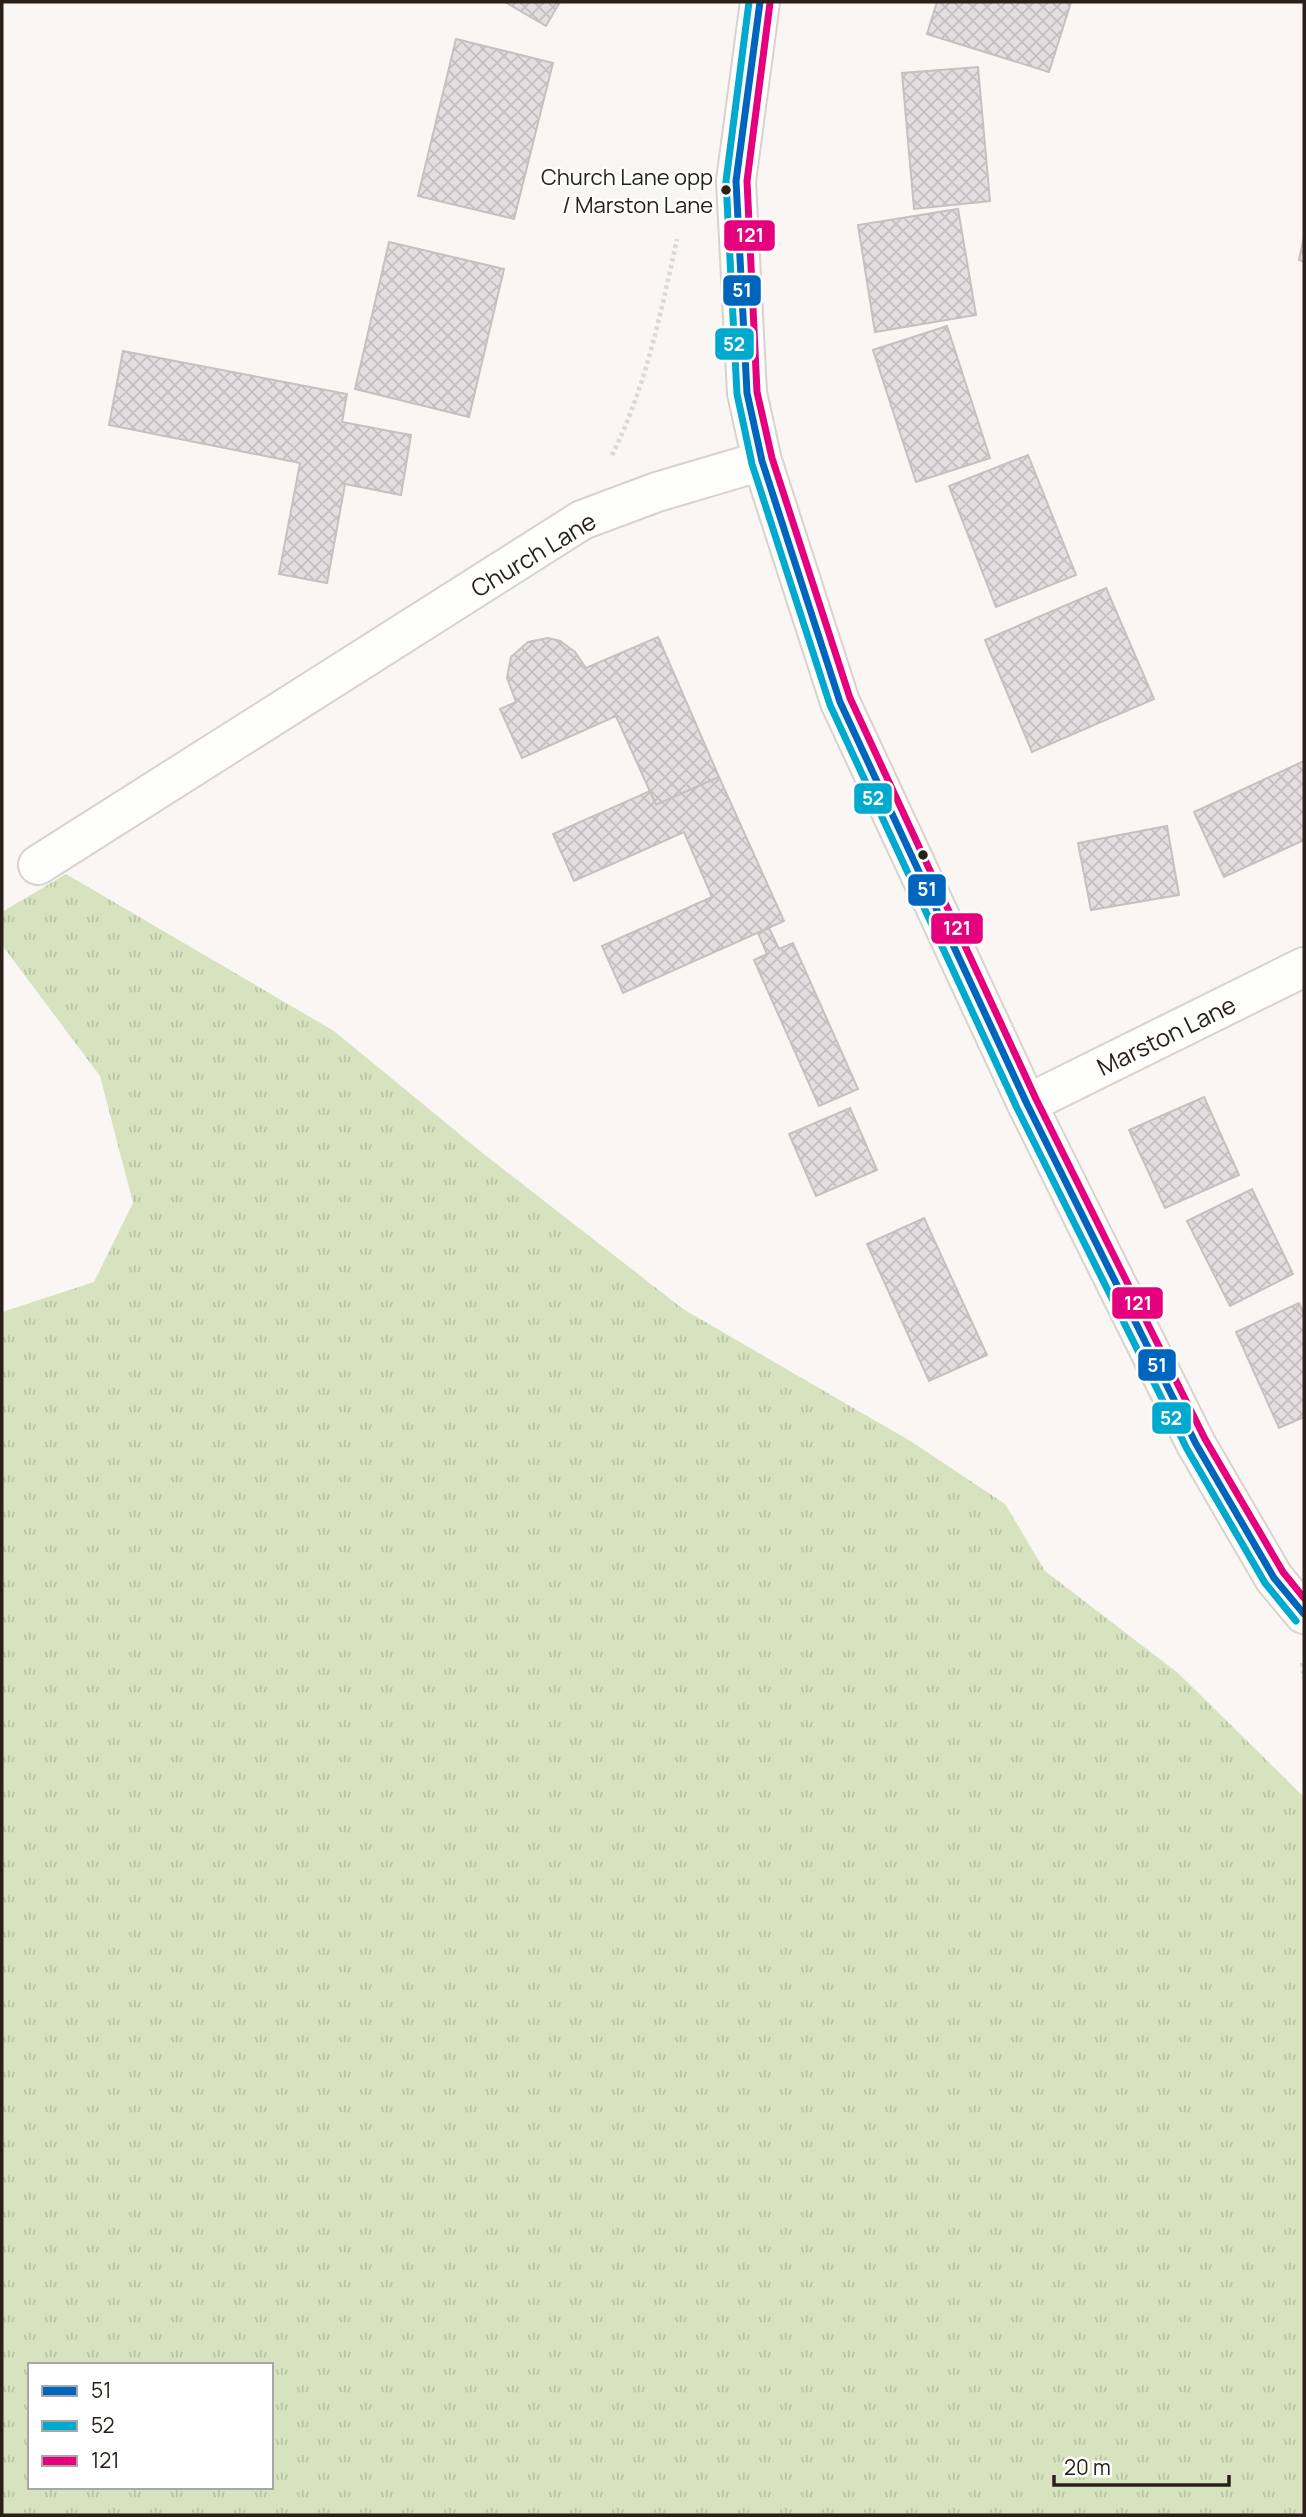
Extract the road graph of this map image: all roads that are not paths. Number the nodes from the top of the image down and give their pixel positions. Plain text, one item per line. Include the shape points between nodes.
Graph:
1 (760, 2) edge
2 (762, 461) junction
3 (38, 865) dead end
4 (1304, 967) edge
5 (1027, 1104) junction
6 (1304, 1614) edge

1 - 2 street via 736,181 747,393
2 - 3 street, Church Lane via 582,520
2 - 5 street via 840,702
4 - 5 street, Marston Lane
5 - 6 street via 1196,1444 1274,1578

